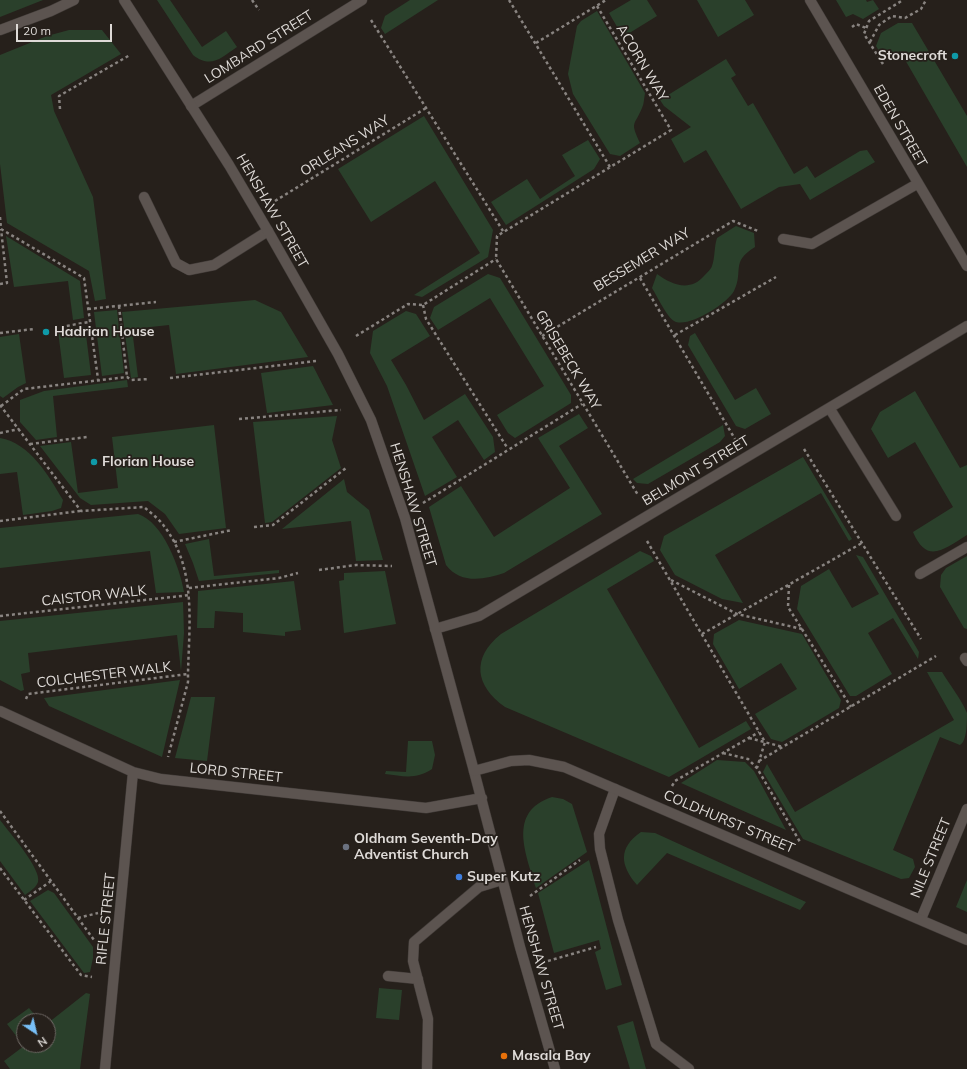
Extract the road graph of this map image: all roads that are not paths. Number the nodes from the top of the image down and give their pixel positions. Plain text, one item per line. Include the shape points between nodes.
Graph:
1 (74, 0) edge
2 (124, 0) edge
3 (362, 0) edge
4 (810, 0) edge
5 (0, 30) edge
6 (191, 106) junction
7 (917, 184) junction
8 (144, 197) dead end
9 (268, 231) junction
10 (783, 239) dead end
11 (967, 266) edge
12 (967, 326) edge
13 (830, 409) junction
14 (896, 516) dead end
15 (967, 547) edge
16 (920, 574) dead end
17 (435, 629) junction
18 (0, 711) edge
19 (474, 771) junction
20 (133, 772) junction
21 (615, 789) junction
22 (482, 798) junction
23 (967, 808) edge
24 (502, 880) junction
25 (921, 919) junction
26 (967, 940) edge
27 (388, 976) dead end
28 (418, 979) junction
29 (105, 1069) edge
30 (427, 1069) edge
31 (555, 1069) edge
32 (689, 1069) edge

1 - 5 street
2 - 6 street, HENSHAW STREET
3 - 6 street, LOMBARD STREET
4 - 7 street, EDEN STREET
6 - 9 street, HENSHAW STREET
7 - 10 street via 812,244
7 - 11 street, EDEN STREET
8 - 9 street via 176,263 188,270 214,265
9 - 17 street, HENSHAW STREET via 338,354 371,420 404,518
12 - 13 street, BELMONT STREET
13 - 14 street
13 - 17 street, BELMONT STREET via 480,616
15 - 16 street
17 - 19 street, HENSHAW STREET
18 - 20 street, LORD STREET
19 - 21 street, COLDHURST STREET via 511,761 529,760 564,767
19 - 22 street, HENSHAW STREET
20 - 22 street, LORD STREET via 161,779 426,808
20 - 29 street, RIFLE STREET
21 - 25 street, COLDHURST STREET
21 - 32 street via 599,834 600,849 618,920 656,1044
22 - 24 street, HENSHAW STREET
23 - 25 street, NILE STREET
24 - 28 street via 479,887 414,942 413,961
24 - 31 street, HENSHAW STREET
25 - 26 street, COLDHURST STREET
27 - 28 street
28 - 30 street via 428,1019

